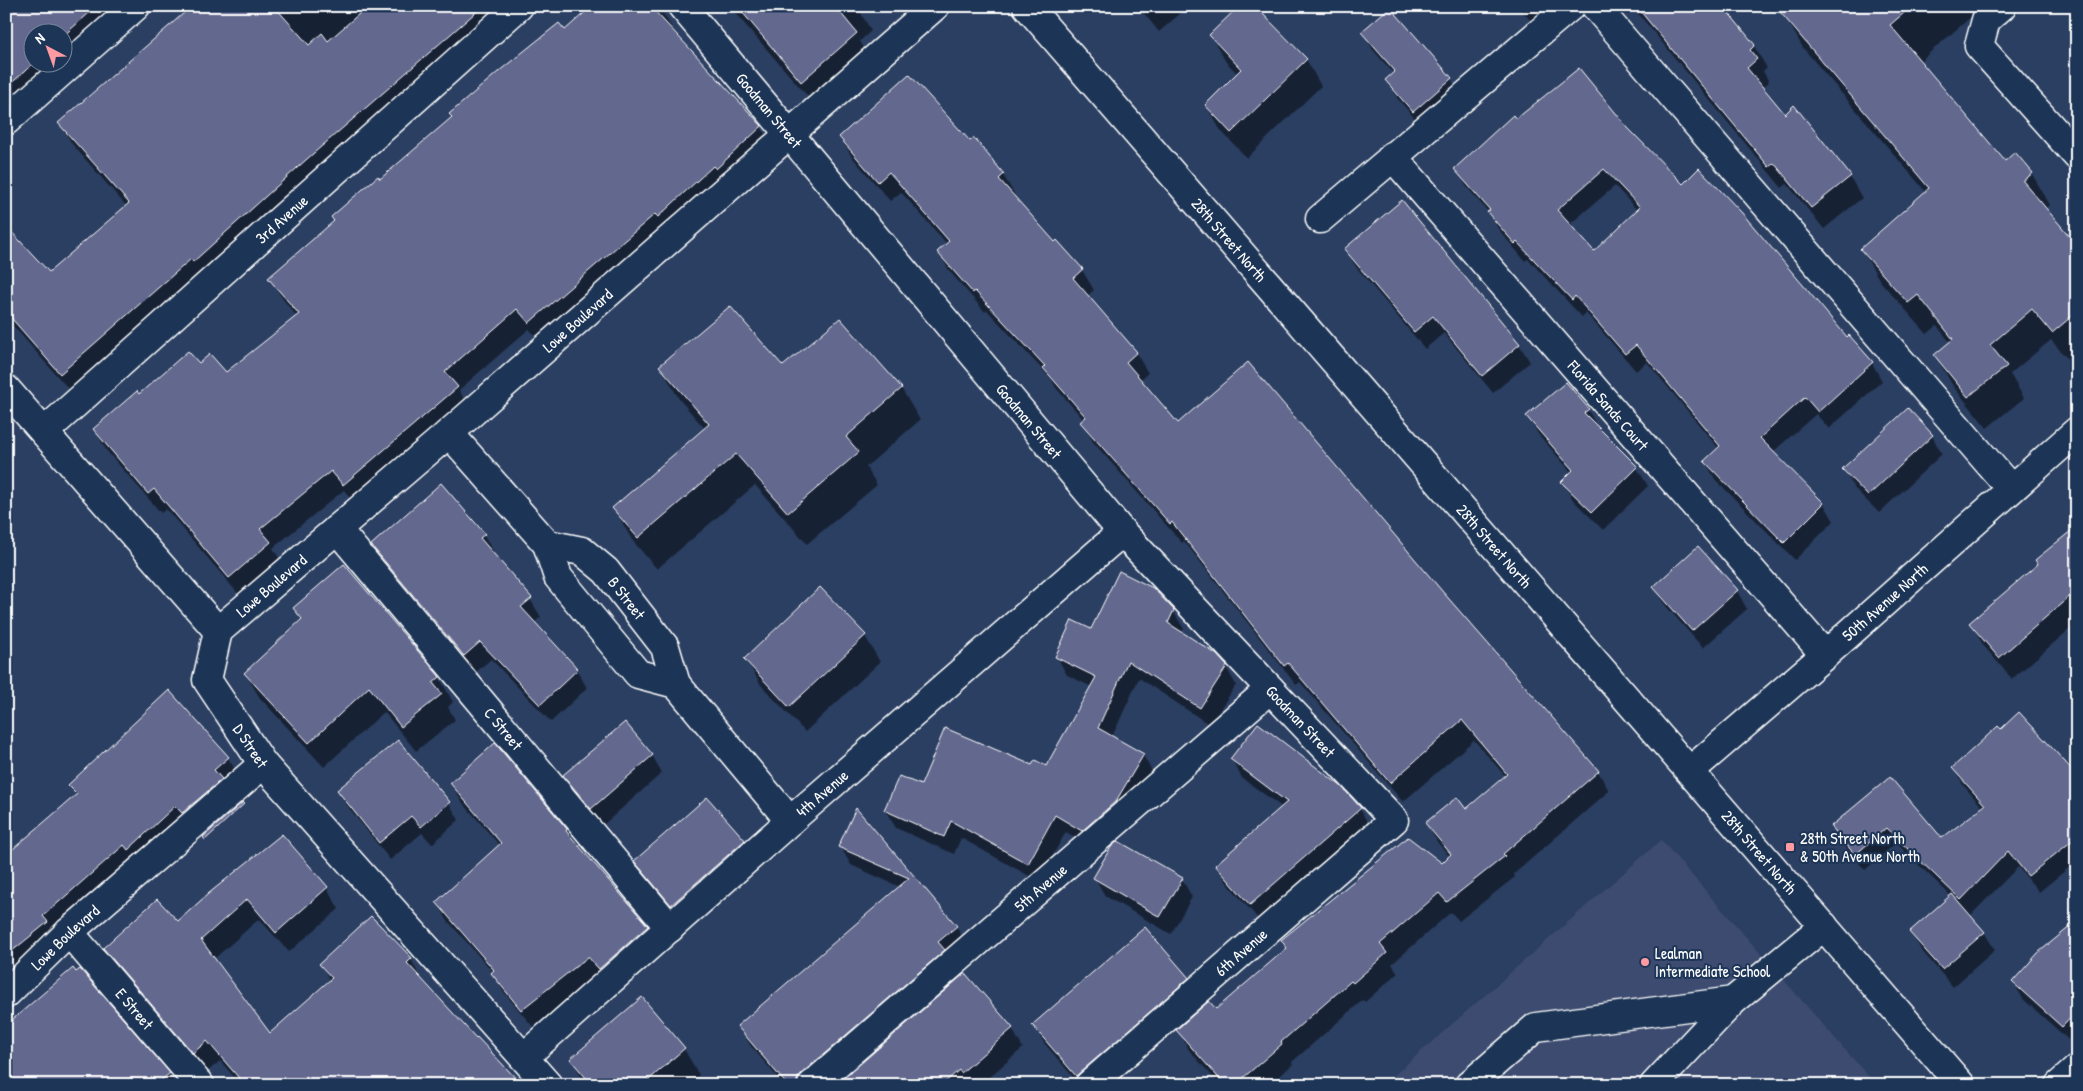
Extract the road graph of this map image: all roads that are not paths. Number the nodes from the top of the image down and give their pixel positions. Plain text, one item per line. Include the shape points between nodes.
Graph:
1 (136, 6) edge
2 (519, 6) edge
3 (682, 6) edge
4 (935, 6) edge
5 (1026, 6) edge
6 (1571, 6) edge
7 (1595, 6) edge
8 (2002, 6) edge
9 (6, 121) edge
10 (789, 133) junction
11 (1392, 156) junction
12 (2077, 156) edge
13 (1320, 219) dead end
14 (6, 389) edge
15 (2077, 431) edge
16 (44, 432) junction
17 (449, 433) junction
18 (2011, 489) junction
19 (337, 529) junction
20 (1122, 532) junction
21 (547, 544) junction
22 (218, 631) junction
23 (1825, 655) junction
24 (676, 684) junction
25 (1270, 689) junction
26 (263, 764) junction
27 (1690, 771) junction
28 (1394, 820) joint
29 (790, 821) junction
30 (1824, 926) junction
31 (670, 928) junction
32 (69, 932) junction
33 (6, 994) edge
34 (1733, 1000) junction
35 (524, 1057) junction
36 (2077, 1069) edge
37 (200, 1085) edge
38 (548, 1085) edge
39 (812, 1085) edge
40 (1089, 1085) edge
41 (1469, 1085) edge
42 (1654, 1085) edge
43 (1961, 1085) edge
44 (2059, 1085) edge

1 - 9 street
2 - 16 street, 3rd Avenue
3 - 10 street, Goodman Street
4 - 10 street, Lowe Boulevard
5 - 27 street, 28th Street North
6 - 11 street
7 - 18 street
8 - 12 street via 1986,20 1979,46
10 - 17 street, Lowe Boulevard
10 - 20 street, Goodman Street
11 - 13 street
11 - 23 street, Florida Sands Court
14 - 16 street
15 - 18 street, 50th Avenue North
16 - 22 street
17 - 19 street, Lowe Boulevard
17 - 21 street
18 - 23 street, 50th Avenue North
19 - 22 street, Lowe Boulevard
19 - 31 street, C Street
20 - 25 street, Goodman Street
20 - 29 street, 4th Avenue
21 - 24 street via 558,577 638,674
21 - 24 street, B Street via 582,551 606,571 665,647
22 - 26 street, D Street via 207,680
23 - 27 street, 50th Avenue North
24 - 29 street, B Street
25 - 28 street, Goodman Street
25 - 39 street, 5th Avenue
26 - 32 street, Lowe Boulevard
26 - 35 street, D Street
27 - 30 street, 28th Street North
28 - 40 street, 6th Avenue
29 - 31 street, 4th Avenue
30 - 34 street
30 - 43 street, 28th Street North
31 - 35 street, 4th Avenue
32 - 33 street, Lowe Boulevard
32 - 37 street, E Street
34 - 41 street via 1536,1027
34 - 42 street
35 - 38 street, D Street
36 - 44 street

